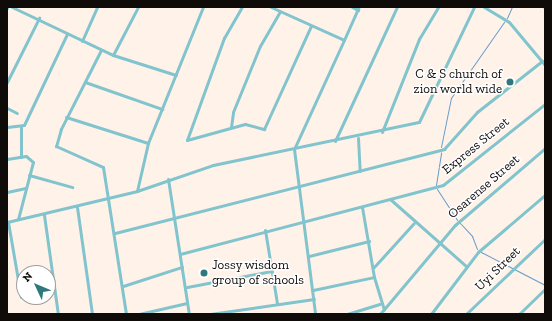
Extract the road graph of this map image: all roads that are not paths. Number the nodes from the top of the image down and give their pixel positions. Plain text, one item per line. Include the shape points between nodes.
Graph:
1 (12, 7) edge
2 (97, 7) edge
3 (138, 7) edge
4 (203, 7) edge
5 (242, 7) edge
6 (271, 7) edge
7 (352, 7) edge
8 (397, 7) edge
9 (438, 7) edge
10 (474, 7) edge
11 (484, 7) edge
12 (358, 8) edge
13 (280, 12) junction
14 (38, 18) junction
15 (311, 26) junction
16 (67, 34) junction
17 (344, 40) junction
18 (82, 41) junction
19 (101, 50) junction
20 (113, 55) junction
21 (542, 61) junction
22 (545, 65) edge
23 (176, 75) junction
24 (7, 82) edge
25 (85, 82) junction
26 (545, 104) edge
27 (7, 108) edge
28 (162, 109) junction
29 (17, 113) dead end
30 (66, 117) junction
31 (22, 126) junction
32 (231, 127) junction
33 (7, 128) edge
34 (382, 132) junction
35 (358, 138) junction
36 (334, 141) junction
37 (148, 143) junction
38 (545, 148) edge
39 (294, 149) junction
40 (21, 157) junction
41 (7, 159) edge
42 (360, 171) junction
43 (29, 176) junction
44 (168, 179) junction
45 (299, 186) junction
46 (72, 187) dead end
47 (26, 188) junction
48 (137, 191) junction
49 (7, 192) edge
50 (545, 195) edge
51 (108, 198) junction
52 (390, 199) junction
53 (76, 207) junction
54 (362, 207) junction
55 (44, 215) junction
56 (176, 218) junction
57 (18, 219) junction
58 (8, 222) edge
59 (302, 222) junction
60 (414, 223) junction
61 (265, 230) junction
62 (115, 233) junction
63 (545, 239) edge
64 (369, 241) junction
65 (437, 244) junction
66 (180, 254) junction
67 (309, 256) junction
68 (466, 266) junction
69 (182, 267) junction
70 (374, 267) junction
71 (16, 268) edge
72 (272, 271) junction
73 (374, 276) junction
74 (122, 286) junction
75 (187, 287) junction
76 (545, 289) edge
77 (312, 290) junction
78 (314, 299) junction
79 (187, 303) junction
80 (277, 303) junction
81 (380, 304) junction
82 (384, 309) junction
83 (158, 310) junction
84 (58, 314) edge
85 (92, 314) edge
86 (126, 314) edge
87 (139, 314) edge
88 (158, 314) edge
89 (188, 314) edge
90 (210, 314) edge
91 (315, 314) edge
92 (347, 314) edge
93 (380, 314) edge
94 (431, 314) edge
95 (466, 314) edge
96 (519, 314) edge

1 - 14 street
2 - 18 street
3 - 20 street
4 - 23 street
5 - 32 street via 224,38 187,140
6 - 13 street
7 - 12 street
8 - 36 street
9 - 34 street via 419,39
10 - 34 street via 420,122
11 - 21 street via 509,22
12 - 17 street
13 - 15 street
13 - 32 street via 260,46 233,112
14 - 16 street
14 - 24 street
15 - 17 street
15 - 32 street via 264,129 245,124
16 - 18 street
16 - 31 street
17 - 39 street
18 - 19 street
19 - 20 street
19 - 25 street
20 - 23 street
21 - 22 street
21 - 42 street via 477,112 444,149
23 - 28 street
25 - 28 street
25 - 30 street
26 - 52 street, Express Street via 447,183
27 - 29 street
28 - 37 street
30 - 37 street
30 - 51 street via 56,146 102,164
31 - 33 street
31 - 40 street
34 - 35 street
35 - 36 street
35 - 42 street
36 - 39 street
37 - 48 street
38 - 65 street, Osarense Street
39 - 44 street via 213,165
39 - 45 street
40 - 41 street
40 - 43 street via 30,158 33,162
42 - 45 street
43 - 46 street
43 - 47 street
44 - 48 street
44 - 56 street
45 - 56 street
45 - 59 street
47 - 49 street
47 - 57 street
48 - 51 street
50 - 68 street via 508,223
51 - 53 street
51 - 62 street
52 - 54 street, Express Street
52 - 60 street
53 - 55 street
53 - 85 street
54 - 59 street, Express Street
54 - 64 street
55 - 57 street
55 - 84 street
56 - 62 street
56 - 66 street
57 - 58 street
58 - 71 street
59 - 61 street, Express Street
59 - 67 street
60 - 65 street
60 - 70 street
61 - 66 street, Express Street
61 - 72 street
62 - 74 street
63 - 95 street, Uyi Street
64 - 67 street
64 - 70 street
65 - 68 street
65 - 82 street, Osarense Street
66 - 69 street
67 - 77 street
68 - 94 street
69 - 74 street
69 - 75 street
70 - 73 street
72 - 75 street
72 - 80 street
73 - 77 street
73 - 81 street
74 - 86 street
75 - 79 street
76 - 96 street
77 - 78 street
78 - 80 street
78 - 91 street
79 - 83 street
79 - 89 street
80 - 90 street
81 - 82 street
81 - 92 street
82 - 93 street, Osarense Street
83 - 87 street
83 - 88 street

